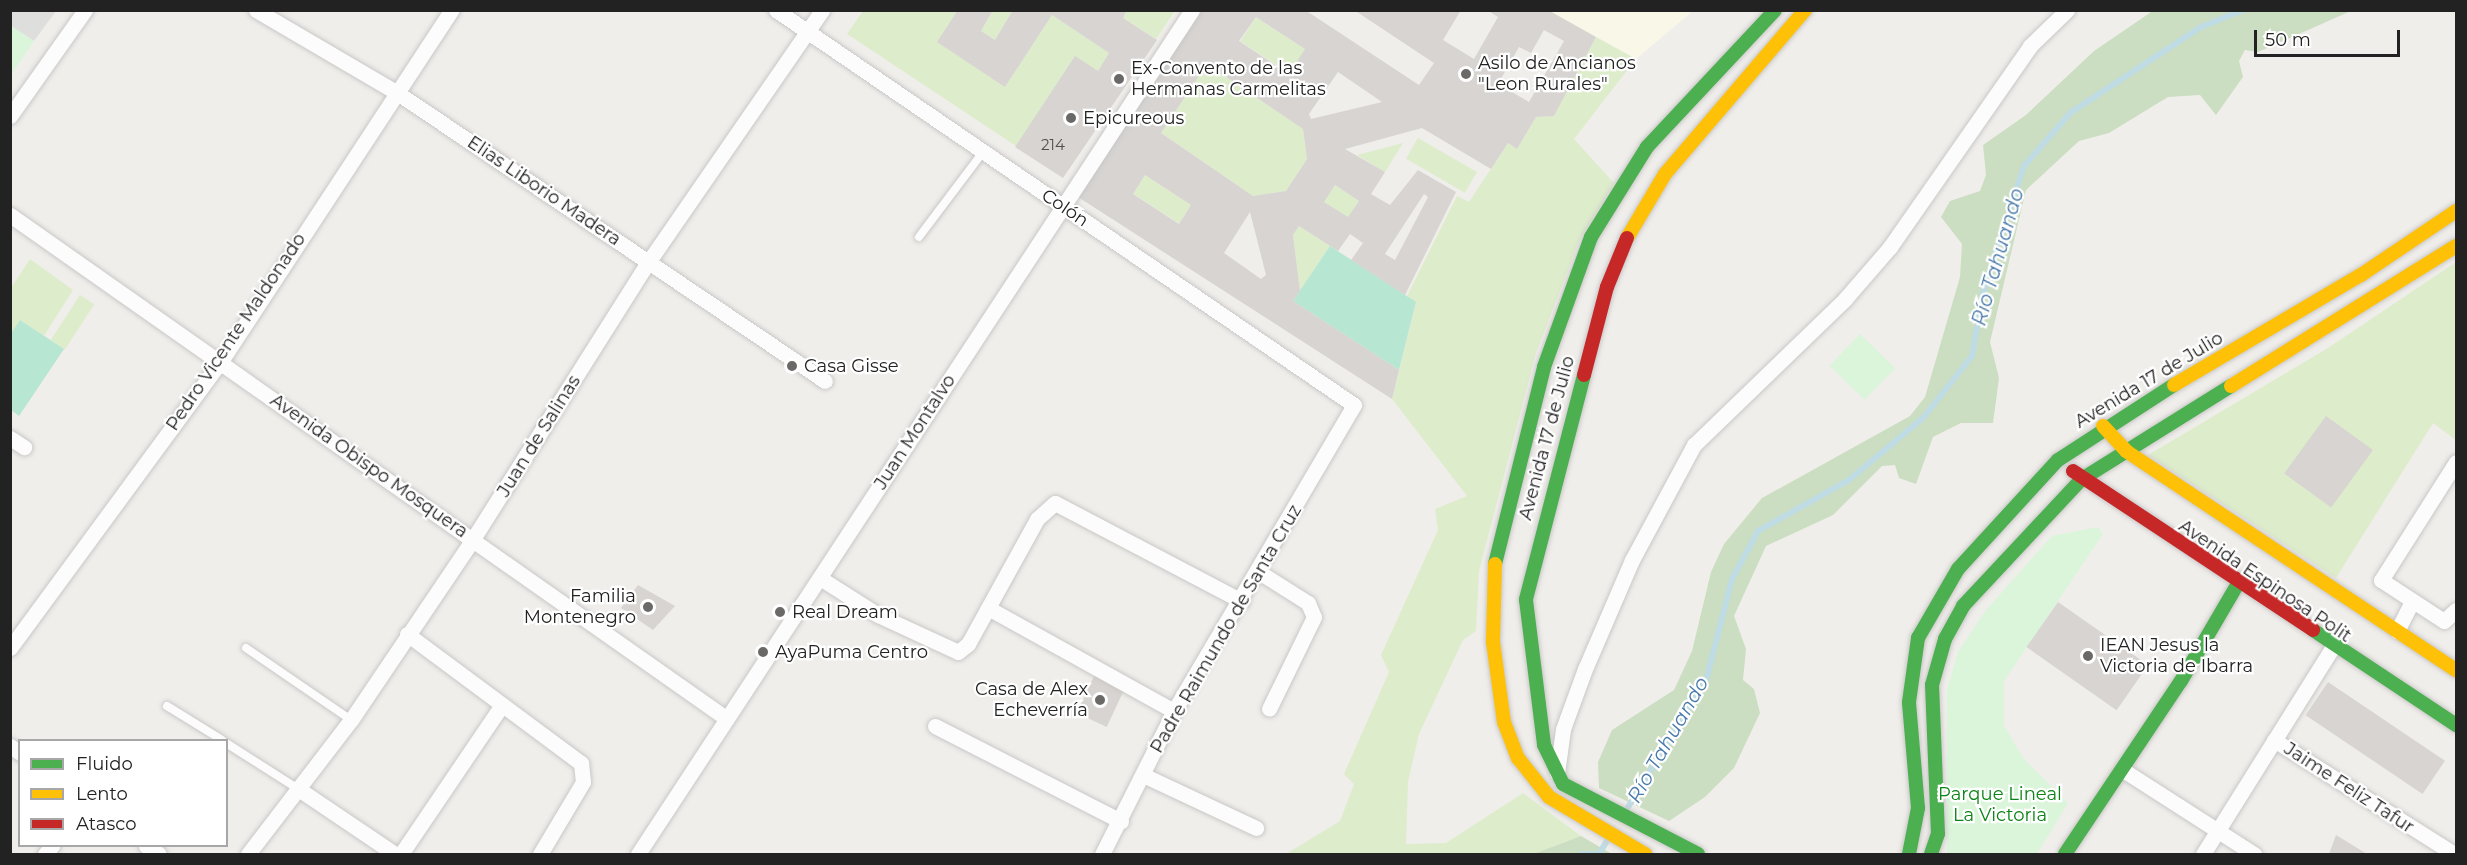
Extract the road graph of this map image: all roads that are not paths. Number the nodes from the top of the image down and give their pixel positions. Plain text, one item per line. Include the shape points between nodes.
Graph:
1 (85, 10) edge
2 (256, 10) edge
3 (452, 10) edge
4 (776, 10) edge
5 (822, 10) edge
6 (1192, 10) edge
7 (1775, 10) edge
8 (1805, 10) edge
9 (2067, 10) edge
10 (807, 32) junction
11 (396, 92) junction
12 (10, 116) edge
13 (983, 152) junction
14 (1063, 207) junction
15 (2457, 211) edge
16 (10, 215) edge
17 (919, 237) dead end
18 (2455, 249) edge
19 (649, 261) junction
20 (221, 361) junction
21 (825, 381) dead end
22 (1354, 405) joint
23 (2103, 426) junction
24 (10, 438) edge
25 (24, 447) dead end
26 (2126, 451) junction
27 (2058, 460) junction
28 (2457, 462) edge
29 (2082, 479) junction
30 (473, 539) junction
31 (1259, 572) junction
32 (820, 578) junction
33 (2236, 585) junction
34 (1242, 601) junction
35 (2411, 604) junction
36 (988, 608) junction
37 (2457, 610) edge
38 (2397, 631) junction
39 (407, 634) junction
40 (10, 648) edge
41 (246, 648) dead end
42 (2332, 648) junction
43 (2457, 670) edge
44 (502, 705) junction
45 (167, 706) dead end
46 (1269, 709) dead end
47 (1174, 711) junction
48 (727, 719) junction
49 (351, 720) junction
50 (2457, 725) edge
51 (935, 726) dead end
52 (1563, 729) junction
53 (219, 739) edge
54 (2274, 740) junction
55 (228, 745) edge
56 (1544, 745) junction
57 (2123, 770) junction
58 (1143, 775) junction
59 (1560, 780) junction
60 (297, 788) junction
61 (1121, 821) junction
62 (1256, 828) dead end
63 (2218, 831) junction
64 (1642, 853) edge
65 (248, 855) edge
66 (395, 855) edge
67 (401, 855) edge
68 (540, 855) edge
69 (638, 855) edge
70 (1102, 855) edge
71 (1698, 855) edge
72 (1909, 855) edge
73 (1931, 855) edge
74 (2065, 855) edge
75 (2203, 855) edge
76 (2254, 855) edge
77 (2454, 855) edge

1 - 12 street
2 - 11 street, Elias Liborio Madera
3 - 11 street, Pedro Vicente Maldonado
4 - 10 street, Colón
5 - 10 street, Juan de Salinas
6 - 14 street, Juan Montalvo
7 - 64 main road, Avenida 17 de Julio via 1647,147 1619,187 1576,269 1544,367 1495,551 1492,599 1504,722 1518,758 1549,797
8 - 56 main road, Avenida 17 de Julio via 1665,174 1633,225 1606,287 1526,600
9 - 52 street via 2030,46 1890,247 1845,299 1694,445 1632,560
10 - 13 street, Colón
10 - 19 street, Juan de Salinas
11 - 19 street, Elias Liborio Madera
11 - 20 street, Pedro Vicente Maldonado
13 - 14 street, Colón
13 - 17 lane
14 - 22 street, Colón
14 - 32 street, Juan Montalvo
15 - 23 main road, Avenida 17 de Julio via 2361,275
16 - 20 street, Avenida Obispo Mosquera
18 - 26 main road
19 - 21 street, Elias Liborio Madera
19 - 30 street, Juan de Salinas
20 - 30 street, Avenida Obispo Mosquera
20 - 40 street, Pedro Vicente Maldonado
22 - 31 street, Padre Raimundo de Santa Cruz
23 - 26 main road, Avenida Espinosa Polit
23 - 27 main road, Avenida 17 de Julio
24 - 25 street
26 - 29 main road
26 - 38 main road, Avenida Espinosa Polit
27 - 29 main road, Avenida Espinosa Polit
27 - 72 main road, Avenida 17 de Julio via 1958,569 1918,638 1909,702 1918,807
28 - 35 street via 2383,575 2384,586
29 - 33 main road, Avenida Espinosa Polit
29 - 73 main road via 1963,606 1945,639 1932,685 1938,834
30 - 39 street, Juan de Salinas
30 - 48 street, Avenida Obispo Mosquera
31 - 34 street, Padre Raimundo de Santa Cruz
31 - 46 street via 1308,603 1314,617
32 - 36 street via 878,615 958,652
32 - 48 street, Juan Montalvo
33 - 42 main road, Avenida Espinosa Polit
33 - 57 main road
34 - 36 street via 1055,503 1037,519
34 - 47 street, Padre Raimundo de Santa Cruz
35 - 37 street via 2444,621
35 - 38 street
36 - 47 street
38 - 43 main road, Avenida Espinosa Polit
39 - 44 street
39 - 49 street, Juan de Salinas
41 - 49 lane
42 - 50 main road, Avenida Espinosa Polit
42 - 54 street
44 - 67 street
44 - 68 street via 581,763 583,782
45 - 53 lane
47 - 58 street, Padre Raimundo de Santa Cruz
48 - 69 street, Juan Montalvo
49 - 60 street, Juan de Salinas
51 - 61 street
52 - 56 street
52 - 59 street
54 - 63 street
54 - 77 street, Jaime Feliz Tafur
55 - 60 lane
56 - 59 main road, Avenida 17 de Julio
57 - 63 street
57 - 74 main road
58 - 61 street, Padre Raimundo de Santa Cruz
58 - 62 street
59 - 71 main road
60 - 65 street, Juan de Salinas
60 - 66 street
61 - 70 street, Padre Raimundo de Santa Cruz
63 - 75 street
63 - 76 street

